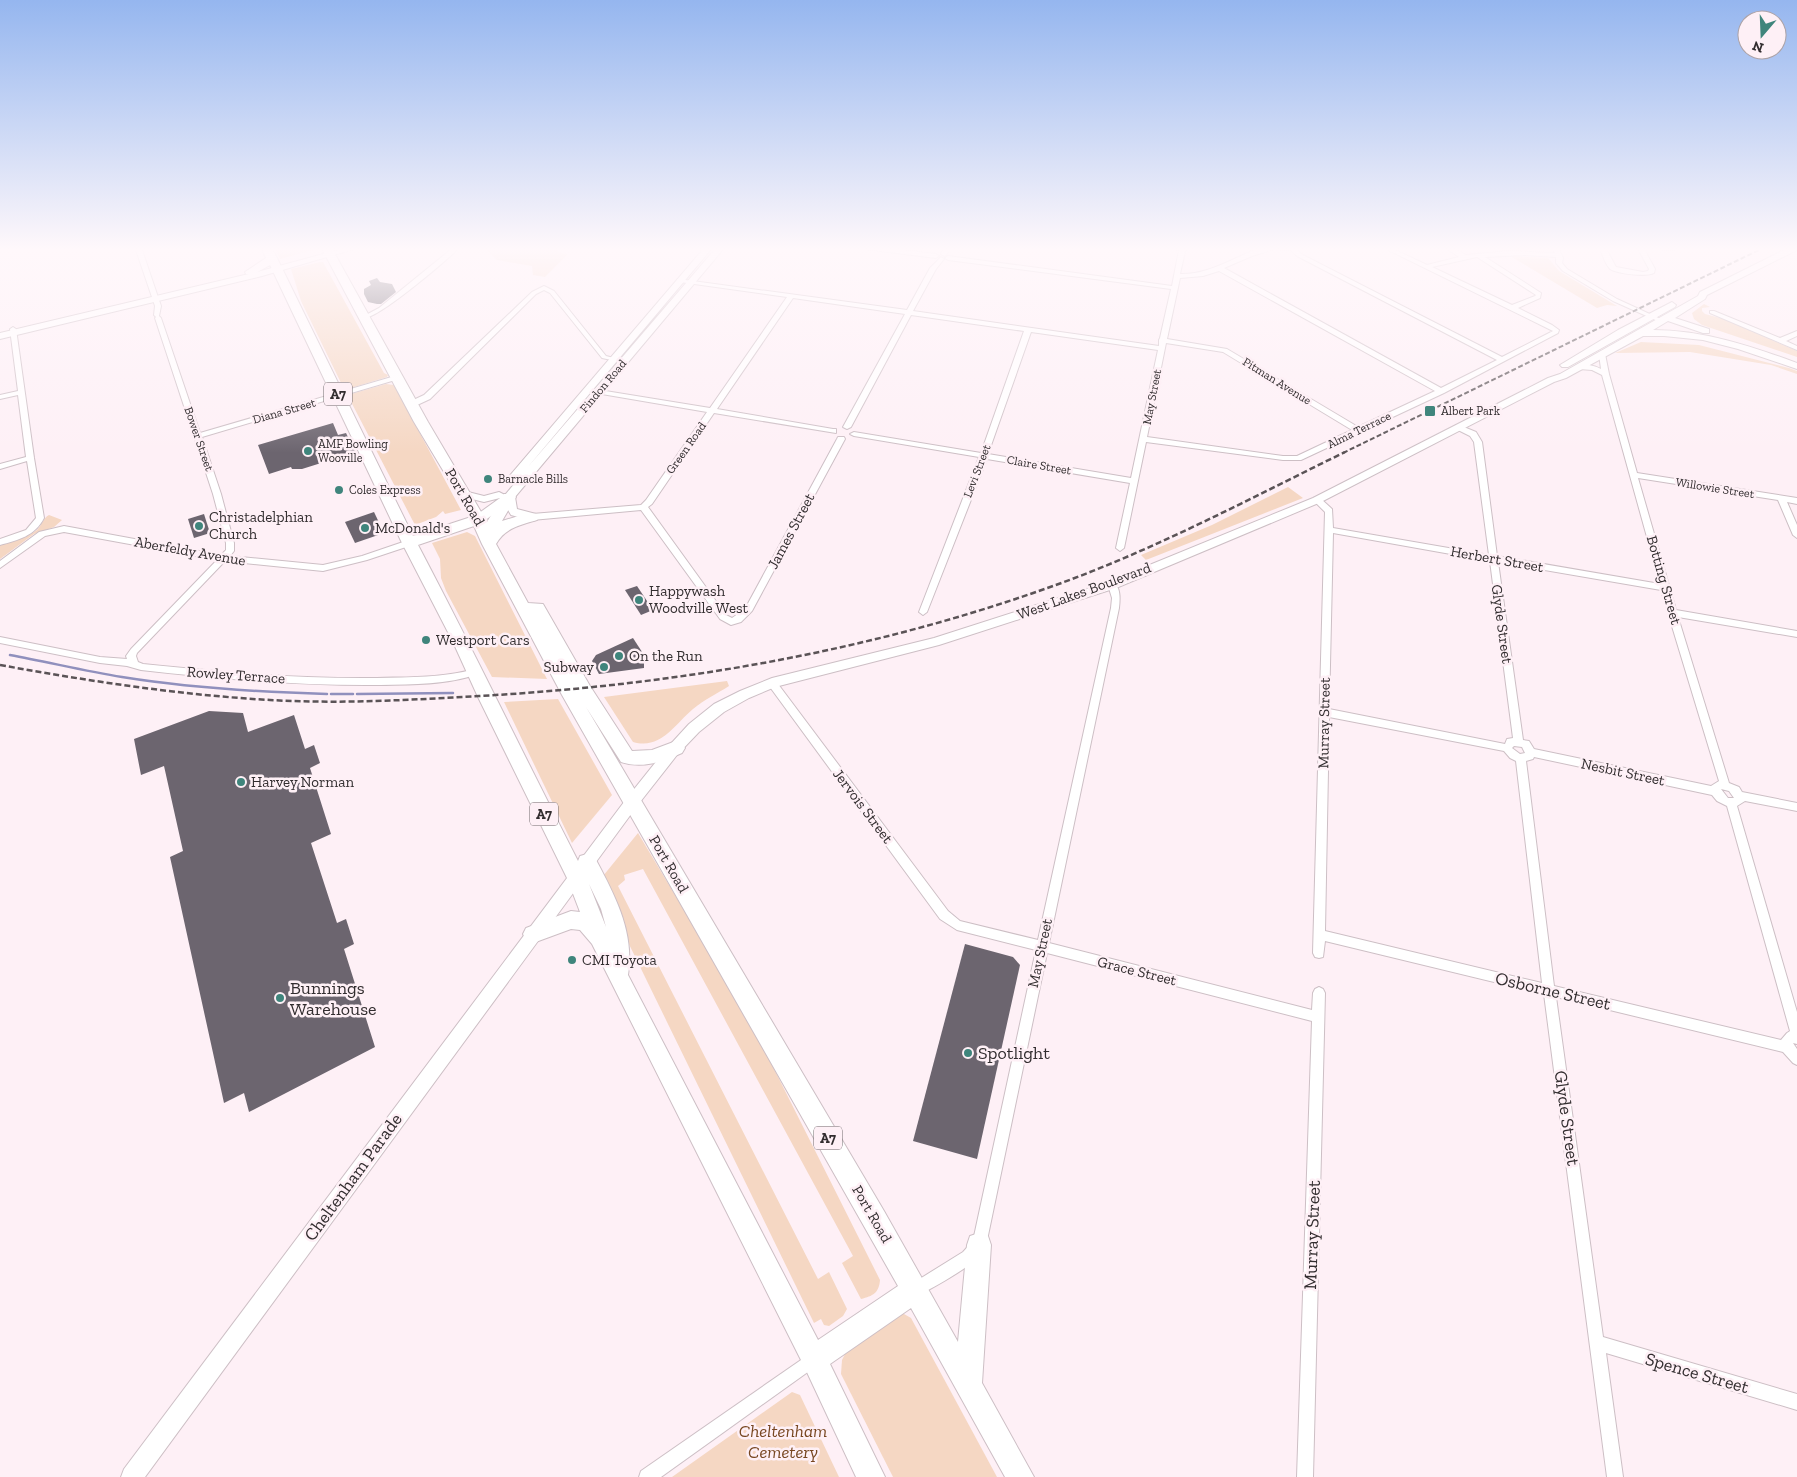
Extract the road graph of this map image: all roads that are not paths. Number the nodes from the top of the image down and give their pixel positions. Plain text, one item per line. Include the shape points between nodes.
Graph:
1 (76, 316) edge
2 (158, 316) edge
3 (301, 316) edge
4 (512, 316) edge
5 (571, 316) edge
6 (649, 316) edge
7 (663, 316) edge
8 (777, 316) edge
9 (907, 316) edge
10 (935, 316) edge
11 (1168, 316) edge
12 (1305, 316) edge
13 (1417, 316) edge
14 (1528, 316) edge
15 (1687, 316) edge
16 (1721, 316) edge
17 (366, 317) edge
18 (1659, 317) junction
19 (1028, 330) junction
20 (1702, 330) junction
21 (13, 331) junction
22 (1797, 333) edge
23 (0, 334) edge
24 (1641, 334) junction
25 (1780, 341) junction
26 (1162, 344) junction
27 (1722, 344) junction
28 (1797, 348) edge
29 (1602, 354) junction
30 (1797, 359) edge
31 (611, 360) junction
32 (1503, 360) junction
33 (624, 362) junction
34 (1797, 366) edge
35 (1578, 367) junction
36 (1605, 374) junction
37 (398, 378) junction
38 (1551, 380) junction
39 (587, 390) junction
40 (1441, 391) junction
41 (22, 392) junction
42 (599, 392) junction
43 (339, 395) junction
44 (0, 397) edge
45 (412, 404) junction
46 (713, 410) junction
47 (847, 427) junction
48 (1459, 427) junction
49 (1358, 430) junction
50 (833, 431) junction
51 (854, 434) junction
52 (198, 436) junction
53 (1144, 438) junction
54 (840, 439) junction
55 (984, 456) junction
56 (30, 458) junction
57 (0, 467) edge
58 (1634, 475) junction
59 (1135, 481) junction
60 (464, 494) junction
61 (504, 496) junction
62 (1781, 498) junction
63 (1317, 500) junction
64 (1797, 501) edge
65 (643, 508) junction
66 (477, 516) junction
67 (532, 518) junction
68 (1329, 530) junction
69 (1797, 534) edge
70 (408, 539) junction
71 (0, 542) edge
72 (489, 544) junction
73 (1120, 548) dead end
74 (222, 558) junction
75 (1493, 558) junction
76 (0, 565) edge
77 (1112, 584) junction
78 (1665, 588) junction
79 (523, 608) junction
80 (923, 612) dead end
81 (1673, 613) junction
82 (1797, 634) edge
83 (0, 640) edge
84 (132, 662) junction
85 (475, 672) junction
86 (772, 683) junction
87 (1324, 712) junction
88 (1518, 742) junction
89 (676, 748) junction
90 (1507, 748) junction
91 (1526, 755) junction
92 (1725, 785) junction
93 (1715, 791) junction
94 (1735, 799) junction
95 (632, 802) junction
96 (1797, 807) edge
97 (582, 870) junction
98 (957, 925) joint
99 (534, 934) junction
100 (1320, 935) junction
101 (602, 944) junction
102 (1041, 947) junction
103 (1319, 953) dead end
104 (618, 977) junction
105 (1549, 990) junction
106 (1319, 992) dead end
107 (1318, 1017) junction
108 (1797, 1033) edge
109 (1797, 1038) edge
110 (1787, 1047) junction
111 (1797, 1058) edge
112 (979, 1246) junction
113 (915, 1290) junction
114 (1598, 1343) junction
115 (814, 1360) junction
116 (968, 1386) junction
117 (1797, 1402) edge
118 (132, 1477) edge
119 (647, 1477) edge
120 (871, 1477) edge
121 (1020, 1477) edge
122 (1305, 1477) edge
123 (1615, 1477) edge

1 - 21 main road
2 - 52 street, Bower Street
3 - 43 highway, A7
4 - 45 street via 427,397
5 - 31 street via 604,357
6 - 31 main road, Findon Road
7 - 33 main road, Findon Road
8 - 46 street, Green Road
9 - 47 street
10 - 19 street, Pitman Avenue
11 - 26 street, May Street
12 - 40 street
13 - 32 street
14 - 32 street, Alma Terrace via 1556,330 1553,335
15 - 20 main road
16 - 25 street
17 - 37 highway, Port Road / A7
18 - 20 main road, West Lakes Boulevard
18 - 24 main road, West Lakes Boulevard
18 - 27 main road, West Lakes Boulevard
18 - 38 main road, West Lakes Boulevard via 1554,372
19 - 26 street, Pitman Avenue
19 - 55 street, Levi Street
20 - 30 main road, West Lakes Boulevard
21 - 23 main road
21 - 41 street
22 - 25 street
24 - 27 main road, West Lakes Boulevard via 1686,334
24 - 29 main road, West Lakes Boulevard
25 - 28 street
26 - 49 street, Pitman Avenue via 1225,350
26 - 53 street, May Street
27 - 34 main road, West Lakes Boulevard
29 - 35 main road, West Lakes Boulevard
29 - 36 street, Botting Street
31 - 33 street
31 - 39 main road, Findon Road
32 - 40 street, Alma Terrace
33 - 42 main road, Findon Road
35 - 36 street via 1594,368
35 - 38 main road, West Lakes Boulevard
36 - 58 street, Botting Street
37 - 43 street, Diana Street
37 - 45 highway, Port Road / A7
38 - 48 main road, West Lakes Boulevard
39 - 42 street
39 - 61 main road, Findon Road
40 - 49 street, Alma Terrace
41 - 44 street
41 - 56 street
42 - 46 street
42 - 61 main road, Findon Road
43 - 52 street, Diana Street
43 - 70 highway, A7
45 - 60 highway, Port Road / A7
46 - 50 street
46 - 65 street, Green Road
47 - 50 street
47 - 51 street
48 - 63 main road, West Lakes Boulevard
48 - 75 street, Glyde Street via 1473,434 1478,442
49 - 53 street, Alma Terrace via 1298,458
50 - 54 street
51 - 54 street
51 - 55 street, Claire Street
52 - 74 street, Bower Street via 230,543 230,551
53 - 59 street, May Street
54 - 65 street, James Street via 748,611 738,620 731,622 723,617
55 - 59 street, Claire Street
55 - 80 street, Levi Street
56 - 57 street
56 - 71 street via 40,518 26,534
58 - 62 street, Willowie Street
58 - 78 street, Botting Street
59 - 73 street, May Street
60 - 61 main road via 484,499
60 - 66 highway, Port Road / A7
61 - 66 main road, Findon Road
61 - 67 main road via 510,510
61 - 72 highway
62 - 64 street, Willowie Street
62 - 69 street
63 - 68 street, Murray Street via 1329,511
63 - 77 main road, West Lakes Boulevard
65 - 67 street
66 - 70 highway
66 - 72 highway, Port Road / A7
67 - 72 highway via 512,521 500,528
68 - 75 street, Herbert Street
68 - 87 street, Murray Street
70 - 74 street, Aberfeldy Avenue via 323,568
70 - 85 highway, A7
72 - 79 highway, Port Road / A7
74 - 76 street, Aberfeldy Avenue via 64,529 33,540
74 - 84 street via 134,651
75 - 78 street, Herbert Street
75 - 88 street, Glyde Street
77 - 86 main road, West Lakes Boulevard via 935,642
77 - 102 street, May Street via 1115,608
78 - 81 street, Botting Street
79 - 89 highway via 537,608 627,757 657,757
79 - 95 highway, Port Road / A7
81 - 82 street
81 - 92 street, Botting Street
83 - 84 street, Rowley Terrace via 121,663
84 - 85 street, Rowley Terrace via 142,667 205,674 364,682 454,679
85 - 97 highway, A7
86 - 89 main road, West Lakes Boulevard via 718,709
86 - 98 street, Jervois Street via 944,915
87 - 90 street
87 - 100 street, Murray Street
88 - 90 street via 1511,742
88 - 91 street via 1527,746
89 - 95 main road, West Lakes Boulevard
90 - 91 street via 1513,755
91 - 93 street, Nesbit Street
91 - 105 street, Glyde Street
92 - 93 street via 1718,785
92 - 94 street via 1736,791
93 - 94 street via 1723,800
94 - 96 street
94 - 108 street
95 - 97 main road, West Lakes Boulevard
95 - 113 highway, Port Road / A7
97 - 99 main road, Cheltenham Parade
97 - 101 highway, A7
97 - 104 highway via 611,908 620,944
98 - 102 street, Grace Street
99 - 101 highway via 571,920 586,922
99 - 118 main road, Cheltenham Parade
100 - 103 street, Murray Street
100 - 105 street, Osborne Street
101 - 104 highway, A7
102 - 107 street, Grace Street
102 - 112 street, May Street
104 - 115 highway, A7
105 - 110 street, Osborne Street
105 - 114 street, Glyde Street
106 - 107 street, Murray Street
107 - 122 street, Murray Street
109 - 110 street via 1787,1041
110 - 111 street
112 - 113 street
112 - 116 highway
113 - 115 highway
113 - 116 highway, Port Road / A7
114 - 117 street, Spence Street
114 - 123 street, Glyde Street
115 - 119 street
115 - 120 highway, A7
116 - 121 highway, Port Road / A7

